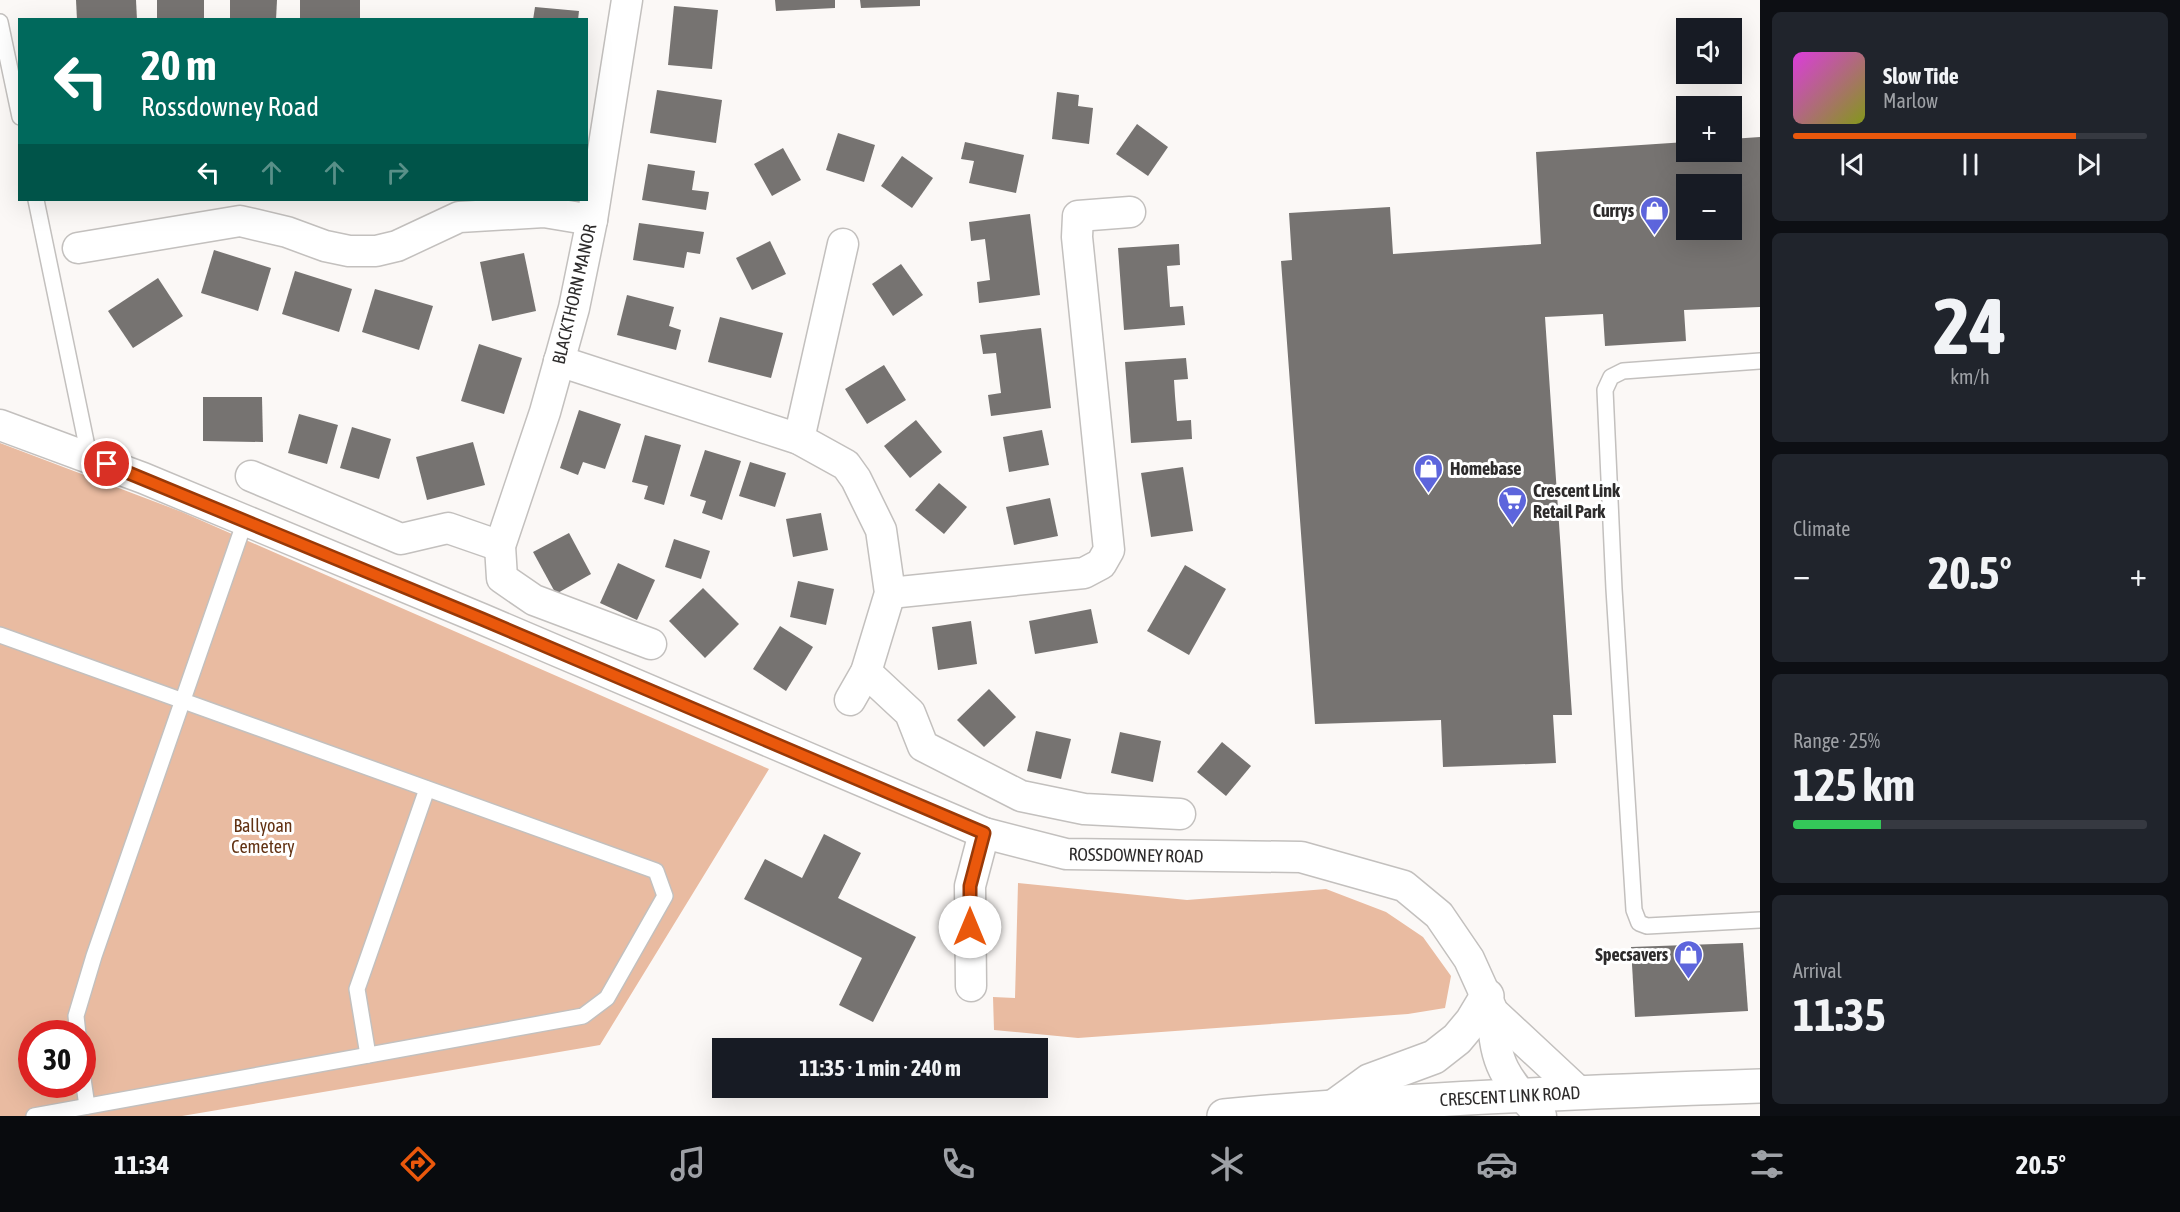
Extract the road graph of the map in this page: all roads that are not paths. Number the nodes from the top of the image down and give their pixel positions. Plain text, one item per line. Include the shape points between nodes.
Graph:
1 (627, 0) edge
2 (0, 22) edge
3 (18, 108) edge
4 (36, 201) edge
5 (1130, 212) dead end
6 (592, 220) junction
7 (843, 244) dead end
8 (78, 248) dead end
9 (559, 361) junction
10 (1760, 361) edge
11 (0, 425) edge
12 (799, 439) junction
13 (89, 456) junction
14 (251, 476) dead end
15 (245, 521) junction
16 (500, 546) junction
17 (890, 593) junction
18 (0, 635) edge
19 (651, 644) dead end
20 (866, 672) junction
21 (182, 700) junction
22 (850, 700) dead end
23 (428, 789) junction
24 (1180, 814) dead end
25 (984, 833) junction
26 (1760, 920) edge
27 (971, 986) dead end
28 (1490, 1004) junction
29 (76, 1020) edge
30 (368, 1055) junction
31 (1760, 1086) edge
32 (1579, 1092) junction
33 (86, 1098) edge
34 (1336, 1105) junction
35 (1530, 1105) edge
36 (87, 1106) junction
37 (34, 1116) edge
38 (1224, 1116) edge

1 - 6 street, BLACKTHORN MANOR
2 - 3 lane
4 - 13 lane
5 - 17 street via 1078,216 1078,249 1109,550 1101,564 1084,573
6 - 8 street via 544,212 459,217 397,246 376,251 325,246 240,221
6 - 9 street, BLACKTHORN MANOR
7 - 12 street
9 - 12 street
9 - 16 street, BLACKTHORN MANOR
10 - 26 lane via 1623,371 1611,377 1605,390 1634,910 1639,923 1647,926
11 - 13 street, ROSSDOWNEY ROAD
12 - 17 street via 846,465 856,480 881,530
13 - 15 street, ROSSDOWNEY ROAD
14 - 16 street via 401,539 448,528
15 - 21 lane
15 - 25 street, ROSSDOWNEY ROAD
16 - 19 street via 502,578 534,600
17 - 20 street
18 - 21 lane
20 - 22 street
20 - 24 street via 910,713 923,746 1021,796 1084,809
21 - 23 lane
21 - 29 lane
23 - 30 lane via 357,990
23 - 30 lane via 656,872 665,896 607,998 584,1016
25 - 27 street via 970,886
25 - 28 street, ROSSDOWNEY ROAD via 1066,855 1301,857 1404,886 1439,915 1469,959
28 - 32 street, ROSSDOWNEY ROAD
28 - 34 highway via 1434,1057 1369,1081
28 - 35 street, ROSSDOWNEY ROAD via 1497,1057
30 - 36 lane
31 - 32 highway, CRESCENT LINK ROAD
32 - 35 highway, CRESCENT LINK ROAD
33 - 36 lane
34 - 35 highway, CRESCENT LINK ROAD
34 - 38 highway, CRESCENT LINK ROAD
36 - 37 lane

